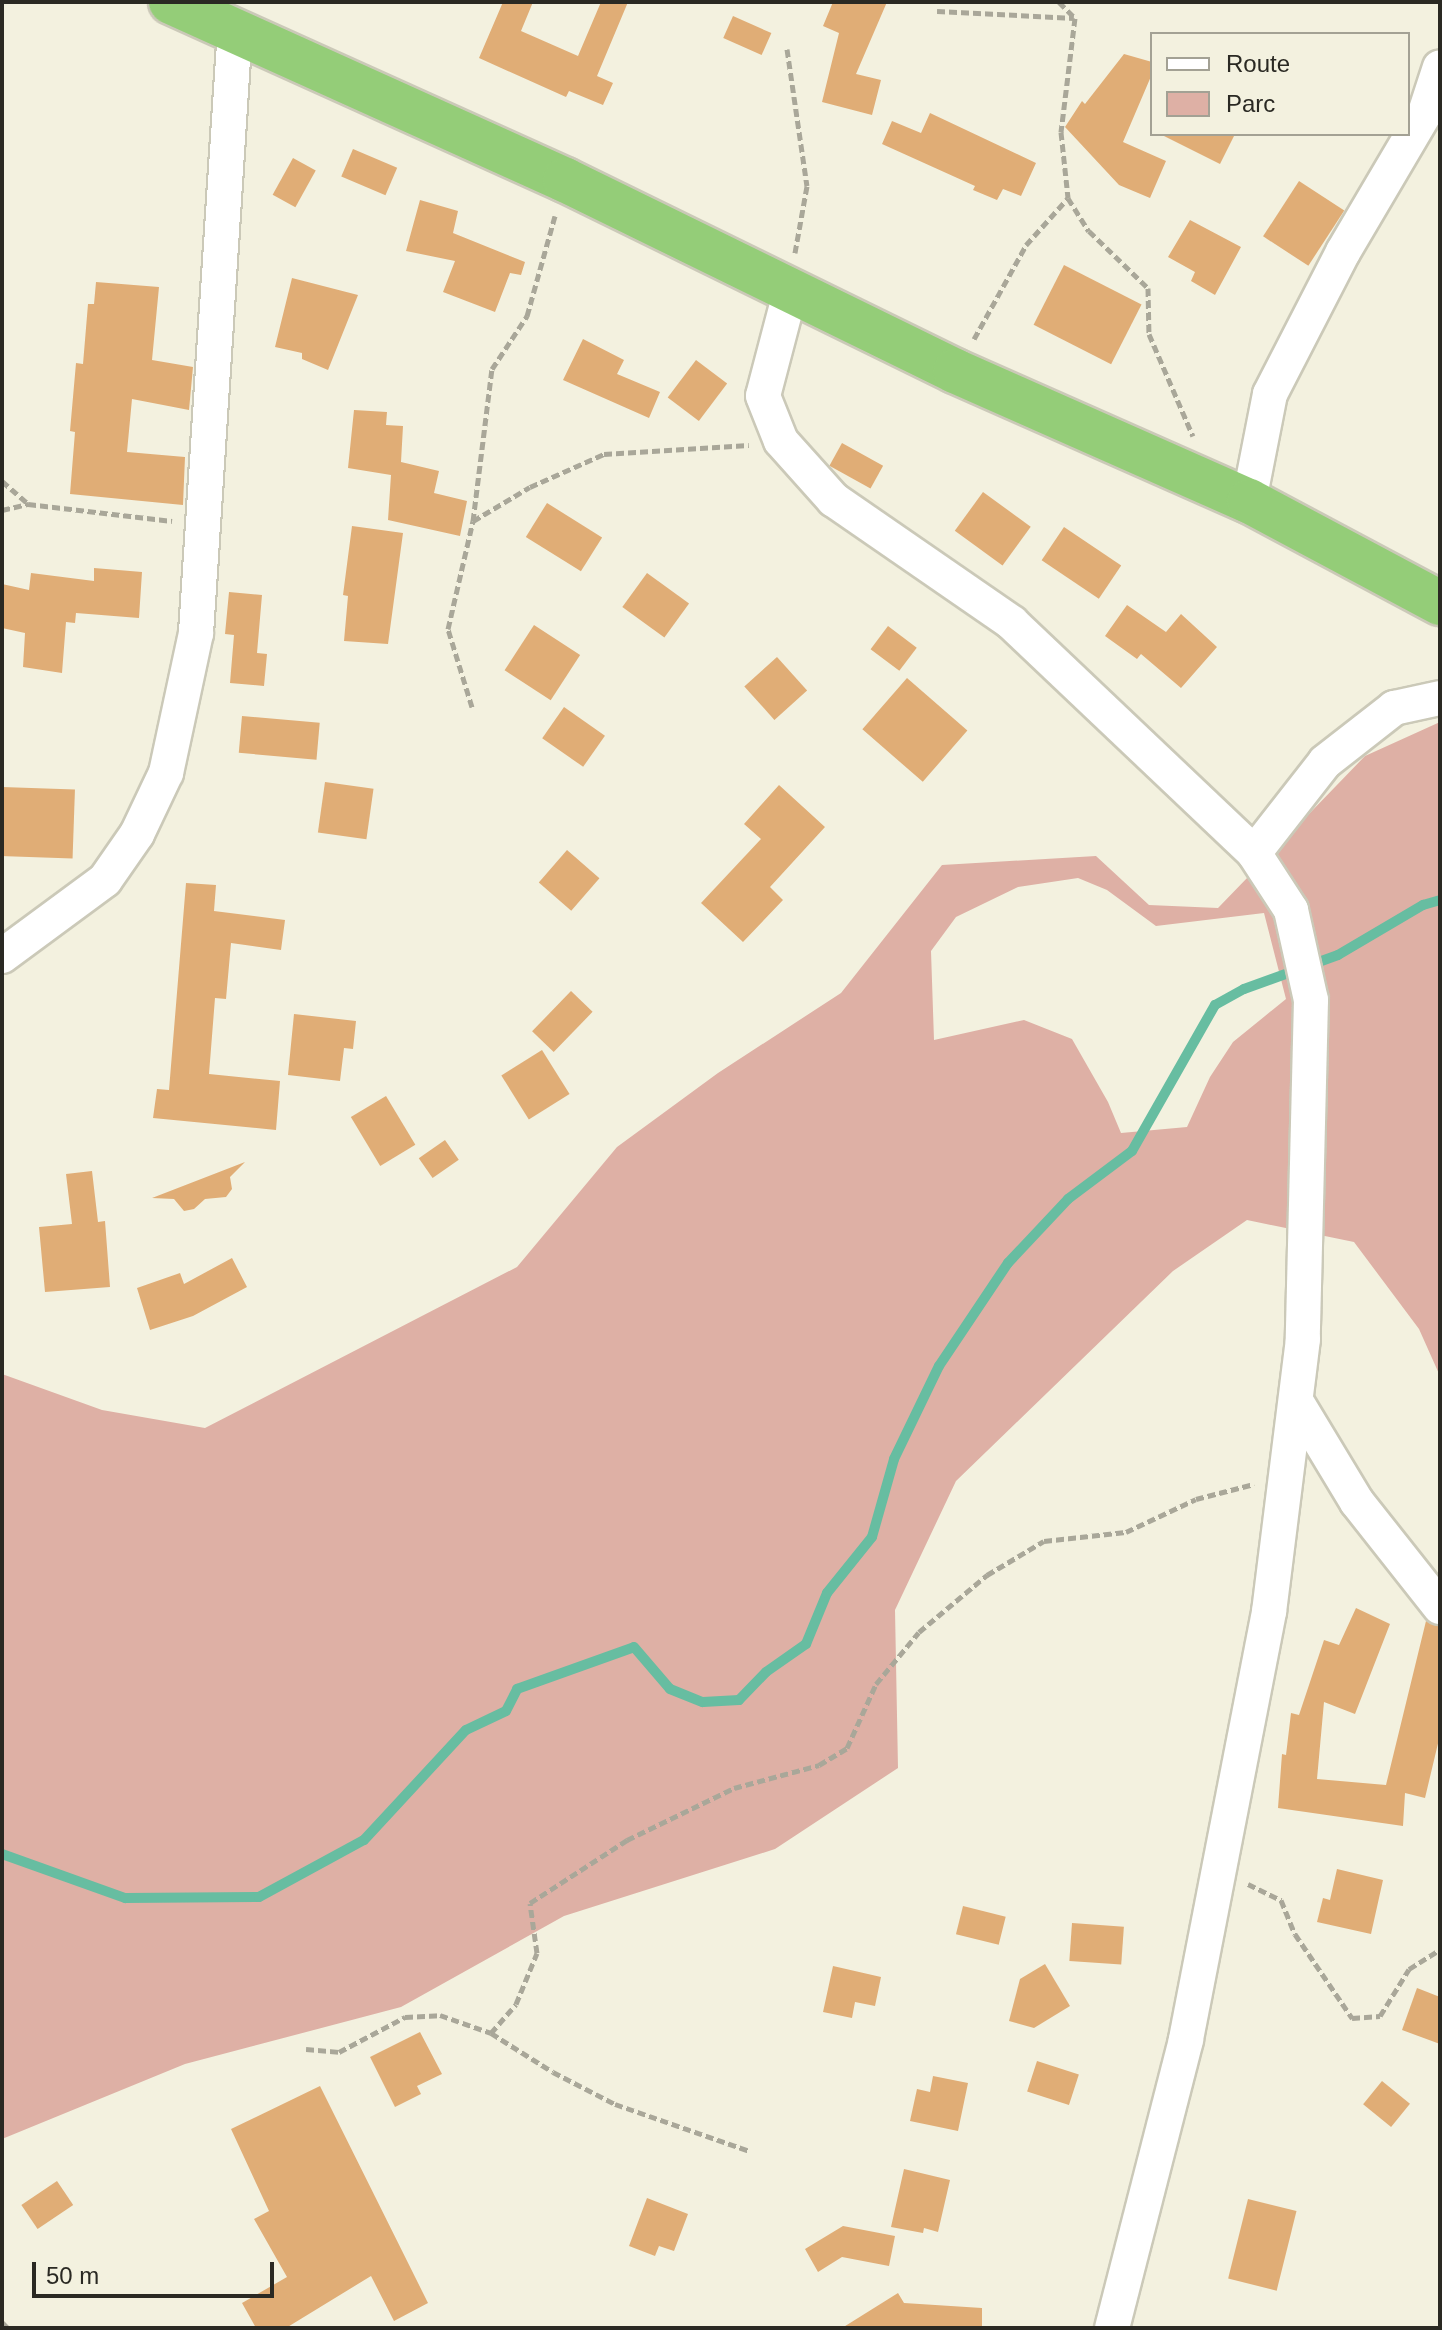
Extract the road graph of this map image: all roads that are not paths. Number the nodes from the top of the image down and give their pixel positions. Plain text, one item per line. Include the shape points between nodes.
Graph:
1 (171, 2) edge
2 (235, 29) junction
3 (1440, 67) edge
4 (790, 293) junction
5 (1249, 501) junction
6 (1440, 603) edge
7 (1440, 698) edge
8 (1254, 853) junction
9 (2, 956) edge
10 (1296, 1401) junction
11 (1440, 1607) edge
12 (1112, 2328) edge

1 - 2 highway
2 - 4 highway via 565,180
2 - 9 street via 196,633 166,773 137,834 105,880
3 - 5 street via 1425,113 1343,252 1270,394
4 - 5 highway
4 - 8 street via 763,396 781,441 834,500 1012,623
5 - 6 highway
7 - 8 street via 1394,708 1325,762
8 - 10 street via 1291,910 1311,1000 1303,1339
10 - 11 street via 1357,1502
10 - 12 street via 1269,1612 1186,2040

